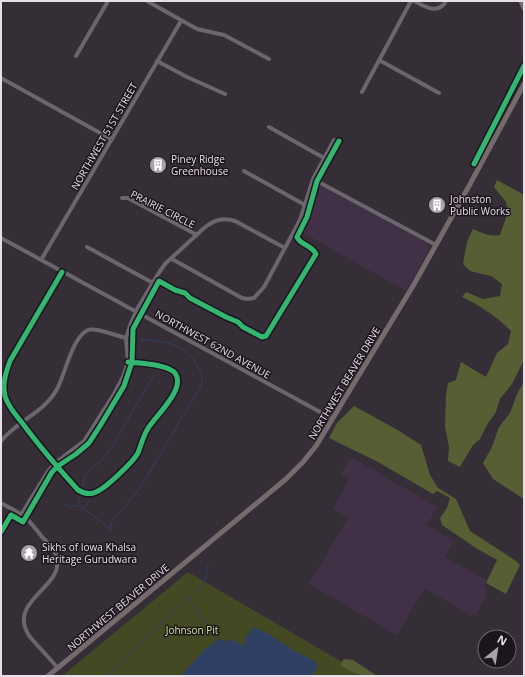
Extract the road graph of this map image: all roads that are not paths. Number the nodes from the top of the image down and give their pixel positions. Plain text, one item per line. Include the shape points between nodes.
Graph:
1 (108, 1) edge
2 (147, 1) edge
3 (411, 1) edge
4 (414, 1) edge
5 (446, 1) edge
6 (521, 1) edge
7 (524, 8) edge
8 (181, 21) junction
9 (76, 56) dead end
10 (269, 59) dead end
11 (379, 60) junction
12 (157, 61) junction
13 (1, 78) edge
14 (524, 84) edge
15 (362, 92) dead end
16 (226, 94) dead end
17 (439, 94) dead end
18 (268, 127) dead end
19 (111, 139) junction
20 (334, 140) dead end
21 (324, 158) junction
22 (244, 171) dead end
23 (313, 179) junction
24 (122, 198) dead end
25 (305, 205) junction
26 (197, 235) junction
27 (1, 238) edge
28 (436, 245) junction
29 (87, 247) dead end
30 (285, 248) junction
31 (172, 259) junction
32 (41, 260) junction
33 (62, 272) junction
34 (153, 283) junction
35 (136, 311) junction
36 (126, 338) junction
37 (128, 362) junction
38 (2, 383) edge
39 (333, 419) junction
40 (22, 422) junction
41 (1, 441) edge
42 (55, 463) junction
43 (1, 503) edge
44 (21, 515) junction
45 (58, 668) junction
46 (48, 676) edge

1 - 9 street
2 - 8 street
3 - 11 street
4 - 5 street via 432,9 441,7
6 - 7 main road
8 - 10 street via 197,29 224,35
8 - 12 street, NORTHWEST 51ST STREET
11 - 15 street
11 - 17 street
12 - 16 street
12 - 19 street, NORTHWEST 51ST STREET
13 - 19 street
14 - 28 main road, NORTHWEST BEAVER DRIVE
18 - 21 street
19 - 32 street, NORTHWEST 51ST STREET
20 - 21 street
21 - 23 street
22 - 25 street
23 - 25 street
23 - 28 street
24 - 26 street, PRAIRIE CIRCLE via 128,198
25 - 30 street
26 - 30 street via 211,222 229,219
26 - 31 street
27 - 32 street, NORTHWEST 62ND AVENUE
28 - 39 main road, NORTHWEST BEAVER DRIVE
29 - 34 street
30 - 31 street via 264,287 254,298 248,299
31 - 34 street via 161,269
32 - 33 street, NORTHWEST 62ND AVENUE
33 - 35 street, NORTHWEST 62ND AVENUE
33 - 38 street via 10,360
34 - 35 street
35 - 36 street
35 - 39 street, NORTHWEST 62ND AVENUE
36 - 37 street
36 - 40 street via 96,329 84,332 67,360 55,392 47,402
37 - 42 street via 114,394 89,435
37 - 42 street via 171,369 177,377 178,385 162,412 146,430 134,460 94,493 78,490
38 - 40 street via 8,405
39 - 45 main road, NORTHWEST BEAVER DRIVE via 316,446 286,479
40 - 41 street
40 - 42 street
42 - 44 street
43 - 44 street
44 - 45 street via 28,519 51,547 57,559 55,573 28,607 23,622 30,637
45 - 46 main road, NORTHWEST BEAVER DRIVE

